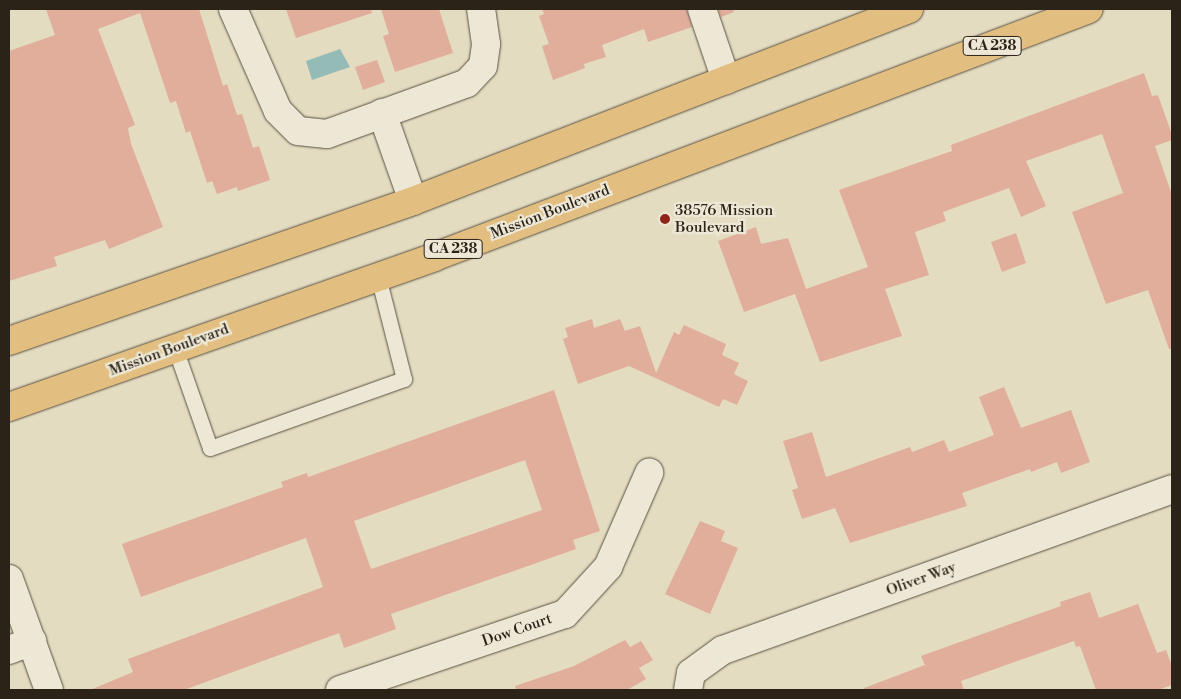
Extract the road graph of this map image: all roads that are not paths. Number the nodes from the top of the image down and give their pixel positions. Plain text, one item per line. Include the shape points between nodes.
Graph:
1 (233, 9) edge
2 (481, 9) edge
3 (702, 9) edge
4 (909, 9) edge
5 (1088, 9) edge
6 (726, 80) junction
7 (382, 113) junction
8 (413, 201) junction
9 (378, 276) junction
10 (9, 341) edge
11 (175, 348) junction
12 (9, 407) edge
13 (649, 473) dead end
14 (1172, 489) edge
15 (9, 579) edge
16 (21, 646) edge
17 (49, 690) edge
18 (340, 690) edge
19 (688, 690) edge

1 - 7 street via 278,111 298,131 327,134
2 - 7 street via 486,44 483,66 467,83
3 - 6 street
4 - 6 main road
5 - 9 main road, Mission Boulevard / CA 238
6 - 8 main road
7 - 8 street
8 - 10 main road
9 - 11 main road, Mission Boulevard / CA 238
9 - 11 lane via 404,379 210,448
11 - 12 main road, Mission Boulevard / CA 238
13 - 18 street, Dow Court via 608,567 566,614
14 - 19 street, Oliver Way via 723,650 691,673
15 - 16 street
16 - 17 street

